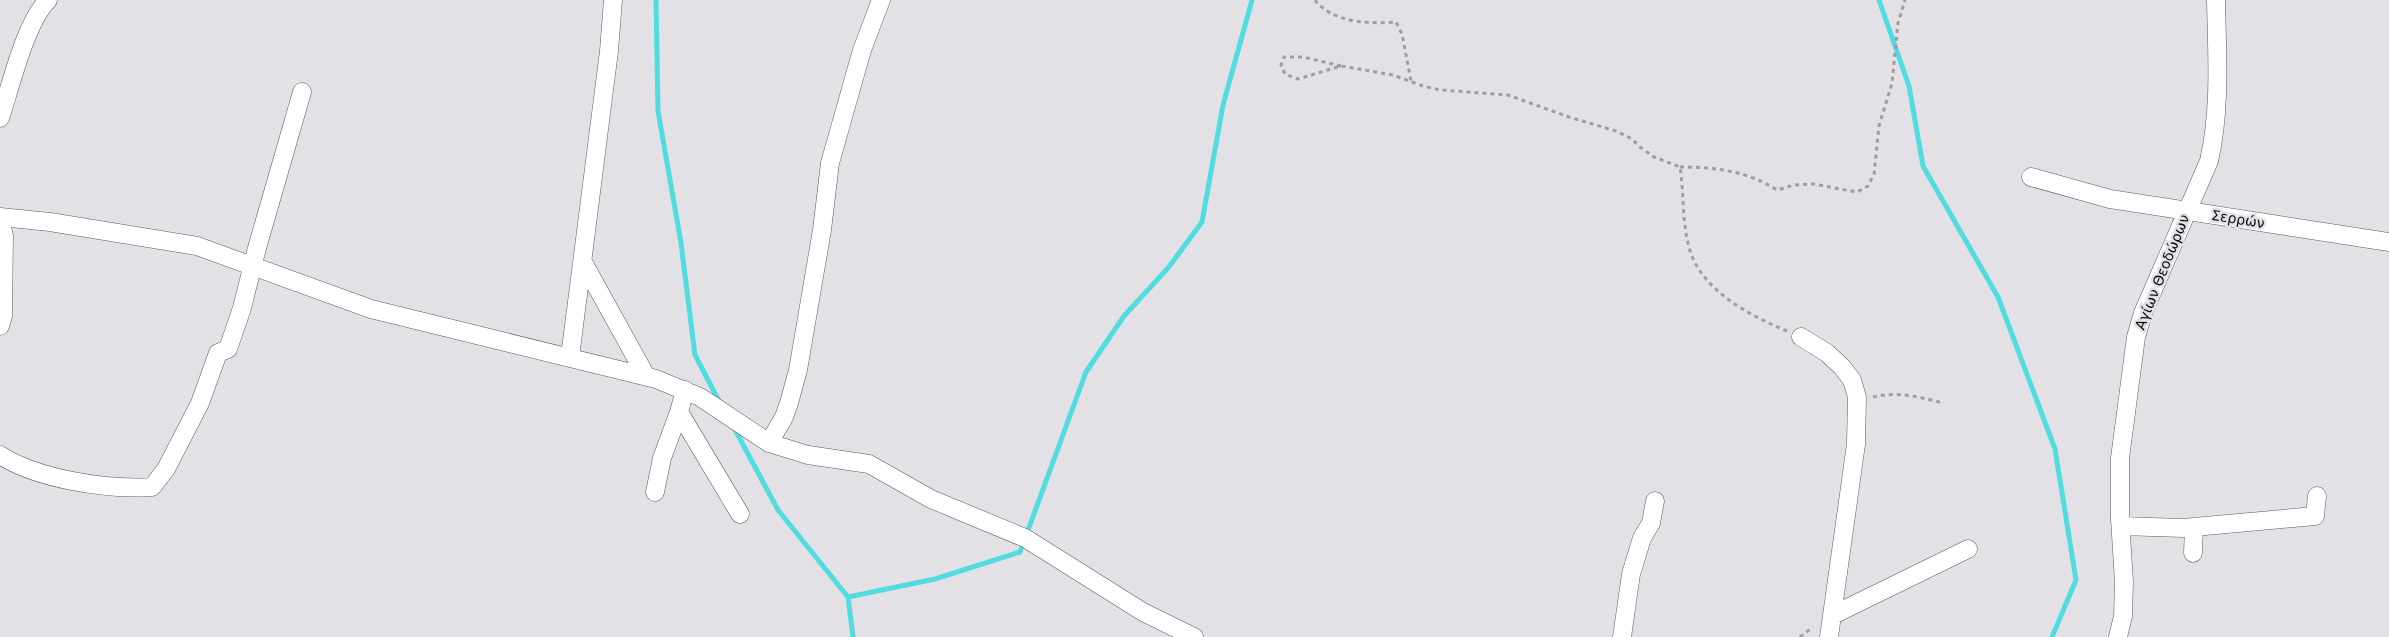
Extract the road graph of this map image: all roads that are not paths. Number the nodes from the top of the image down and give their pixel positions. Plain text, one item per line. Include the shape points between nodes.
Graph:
1 (48, 0) edge
2 (613, 0) edge
3 (881, 0) edge
4 (2216, 0) edge
5 (302, 92) dead end
6 (0, 118) edge
7 (2031, 176) dead end
8 (2187, 212) junction
9 (0, 218) edge
10 (2389, 242) edge
11 (583, 262) junction
12 (254, 266) junction
13 (0, 326) edge
14 (1801, 337) road end
15 (570, 357) junction
16 (646, 376) junction
17 (685, 390) junction
18 (679, 412) junction
19 (769, 443) junction
20 (0, 455) edge
21 (655, 492) dead end
22 (2317, 496) dead end
23 (1655, 500) dead end
24 (740, 514) dead end
25 (2121, 526) junction
26 (2194, 527) junction
27 (1968, 549) dead end
28 (2193, 552) dead end
29 (1832, 615) junction
30 (1194, 637) edge
31 (1622, 637) edge
32 (1829, 637) edge
33 (2118, 637) edge

1 - 6 street via 34,21
2 - 11 street
3 - 19 street via 862,50 830,163 822,230 790,403
4 - 8 street, Αγίων Θεοδώρων via 2214,141
5 - 12 street
7 - 8 street, Σερρών via 2110,199
8 - 10 street, Σερρών
8 - 25 street, Αγίων Θεοδώρων via 2143,313 2136,337 2120,458
9 - 12 street via 50,222 161,239 197,246
9 - 13 street via 4,236 3,316
11 - 15 street
11 - 16 street
12 - 15 street via 371,309
12 - 20 street via 228,349 218,353 200,403 166,469 152,487 133,488 51,477 16,465
14 - 29 street via 1842,367 1852,380 1856,402 1856,444
15 - 16 street
16 - 17 street
17 - 18 street
17 - 19 street via 721,409
18 - 21 street via 662,458
18 - 24 street
19 - 30 street via 808,455 869,464 931,499 1025,538 1143,612
22 - 26 street via 2315,516
23 - 31 street via 1651,523 1632,568
25 - 26 street
25 - 33 street, Αγίων Θεοδώρων via 2124,582 2123,616
26 - 28 street
27 - 29 street
29 - 32 street

